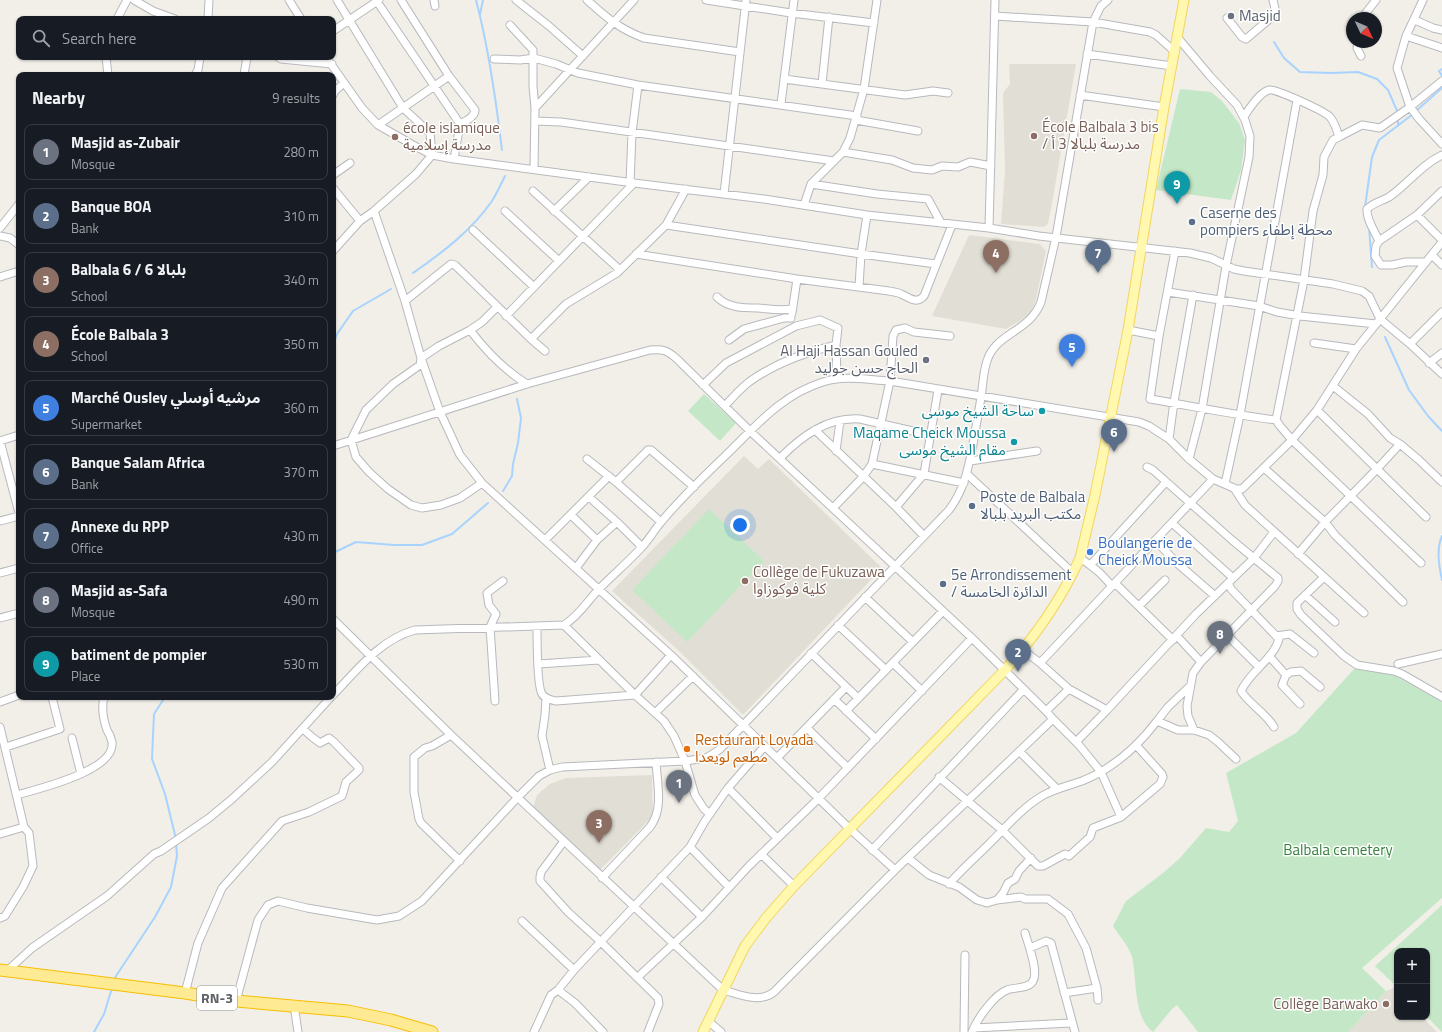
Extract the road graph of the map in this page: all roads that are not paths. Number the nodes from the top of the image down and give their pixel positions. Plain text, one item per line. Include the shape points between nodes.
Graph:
1 (127, 0) edge
2 (134, 0) edge
3 (209, 0) edge
4 (289, 0) edge
5 (338, 0) edge
6 (378, 0) edge
7 (401, 0) edge
8 (516, 0) edge
9 (587, 0) edge
10 (634, 0) edge
11 (706, 0) edge
12 (794, 0) edge
13 (877, 0) edge
14 (995, 0) edge
15 (1108, 0) edge
16 (1184, 0) edge
17 (1273, 0) edge
18 (1376, 0) edge
19 (1423, 0) edge
20 (746, 3) edge
21 (1099, 3) edge
22 (1367, 12) edge
23 (791, 13) junction
24 (119, 16) edge
25 (166, 16) edge
26 (208, 16) edge
27 (299, 16) edge
28 (995, 16) junction
29 (829, 17) junction
30 (1227, 18) dead end
31 (350, 20) junction
32 (1415, 20) junction
33 (1093, 22) junction
34 (613, 23) junction
35 (874, 23) junction
36 (510, 25) dead end
37 (336, 29) edge
38 (1442, 30) edge
39 (1406, 36) junction
40 (1178, 38) junction
41 (1357, 48) edge
42 (1442, 48) edge
43 (740, 52) junction
44 (1175, 52) junction
45 (1087, 54) junction
46 (583, 56) junction
47 (1362, 56) dead end
48 (534, 58) junction
49 (494, 59) dead end
50 (106, 60) edge
51 (200, 60) edge
52 (246, 60) edge
53 (291, 60) edge
54 (329, 60) edge
55 (332, 64) junction
56 (1172, 66) junction
57 (570, 70) junction
58 (108, 72) edge
59 (197, 72) edge
60 (244, 72) edge
61 (449, 76) junction
62 (784, 79) junction
63 (1442, 81) edge
64 (344, 83) junction
65 (638, 84) junction
66 (822, 84) junction
67 (434, 86) junction
68 (864, 89) junction
69 (336, 90) edge
70 (948, 93) dead end
71 (1080, 95) junction
72 (734, 98) junction
73 (1297, 100) junction
74 (781, 104) junction
75 (1164, 107) junction
76 (1410, 107) junction
77 (403, 108) junction
78 (535, 108) junction
79 (1244, 117) junction
80 (857, 118) junction
81 (535, 121) junction
82 (460, 124) junction
83 (378, 125) junction
84 (918, 131) dead end
85 (632, 133) junction
86 (1339, 137) junction
87 (1442, 144) edge
88 (729, 146) junction
89 (843, 152) junction
90 (432, 155) junction
91 (1442, 155) edge
92 (454, 159) junction
93 (834, 161) junction
94 (350, 163) dead end
95 (991, 166) junction
96 (534, 169) junction
97 (336, 172) edge
98 (589, 177) junction
99 (632, 183) junction
100 (811, 184) junction
101 (686, 189) junction
102 (533, 191) dead end
103 (1442, 191) edge
104 (336, 192) edge
105 (724, 194) junction
106 (804, 205) junction
107 (16, 208) edge
108 (374, 211) junction
109 (505, 211) dead end
110 (554, 211) junction
111 (867, 215) junction
112 (1417, 215) junction
113 (360, 220) junction
114 (942, 223) junction
115 (952, 225) junction
116 (666, 226) junction
117 (0, 228) edge
118 (989, 228) junction
119 (473, 230) dead end
120 (0, 236) edge
121 (583, 236) junction
122 (1056, 237) junction
123 (1379, 241) junction
124 (1442, 241) edge
125 (16, 243) edge
126 (336, 248) edge
127 (1141, 248) junction
128 (1174, 252) junction
129 (636, 254) junction
130 (861, 254) junction
131 (1432, 255) junction
132 (559, 261) junction
133 (1425, 262) junction
134 (936, 264) junction
135 (1442, 265) edge
136 (1226, 266) junction
137 (620, 270) junction
138 (16, 272) edge
139 (1265, 274) junction
140 (0, 277) edge
141 (797, 279) junction
142 (1304, 280) junction
143 (534, 287) junction
144 (859, 287) junction
145 (1168, 292) junction
146 (1193, 295) junction
147 (717, 297) dead end
148 (1220, 300) junction
149 (405, 301) junction
150 (1259, 306) junction
151 (497, 307) junction
152 (792, 309) junction
153 (1442, 312) edge
154 (1296, 315) junction
155 (506, 316) junction
156 (791, 318) junction
157 (1378, 322) junction
158 (796, 326) junction
159 (470, 330) junction
160 (1128, 330) junction
161 (950, 336) dead end
162 (1159, 336) junction
163 (531, 339) junction
164 (729, 340) dead end
165 (1314, 343) dead end
166 (1410, 344) junction
167 (836, 345) junction
168 (1356, 350) junction
169 (546, 351) dead end
170 (1442, 353) edge
171 (421, 358) junction
172 (1430, 363) junction
173 (1442, 374) edge
174 (837, 379) junction
175 (890, 382) junction
176 (527, 384) junction
177 (703, 385) junction
178 (1333, 386) junction
179 (938, 390) junction
180 (981, 397) junction
181 (1174, 402) junction
182 (725, 406) junction
183 (1202, 409) junction
184 (1317, 410) junction
185 (440, 412) junction
186 (1240, 415) junction
187 (1112, 417) junction
188 (1276, 420) junction
189 (840, 421) junction
190 (880, 424) junction
191 (815, 430) junction
192 (750, 431) junction
193 (930, 435) junction
194 (16, 436) edge
195 (1169, 439) junction
196 (351, 440) junction
197 (1292, 440) junction
198 (0, 441) edge
199 (1400, 444) junction
200 (336, 445) edge
201 (836, 451) junction
202 (1037, 451) dead end
203 (780, 458) junction
204 (1189, 458) junction
205 (587, 459) dead end
206 (970, 461) junction
207 (872, 464) junction
208 (1147, 467) dead end
209 (1264, 468) junction
210 (1378, 469) junction
211 (924, 474) junction
212 (967, 474) junction
213 (609, 476) junction
214 (863, 477) junction
215 (1213, 479) junction
216 (616, 482) junction
217 (1166, 482) junction
218 (1442, 482) edge
219 (482, 483) junction
220 (964, 483) junction
221 (1225, 484) junction
222 (694, 486) junction
223 (1234, 488) junction
224 (16, 494) edge
225 (1350, 496) junction
226 (589, 497) junction
227 (1191, 503) junction
228 (896, 507) junction
229 (833, 508) junction
230 (571, 515) junction
231 (16, 516) edge
232 (1426, 517) dead end
233 (0, 522) edge
234 (618, 522) junction
235 (661, 522) junction
236 (1325, 522) junction
237 (1172, 523) junction
238 (1274, 532) junction
239 (924, 536) junction
240 (545, 540) junction
241 (598, 540) junction
242 (1155, 540) junction
243 (642, 547) junction
244 (1298, 554) junction
245 (1080, 558) junction
246 (1254, 558) junction
247 (1421, 563) dead end
248 (1090, 564) junction
249 (895, 566) junction
250 (576, 568) junction
251 (16, 569) edge
252 (0, 573) edge
253 (1073, 573) junction
254 (1324, 577) junction
255 (1165, 580) dead end
256 (1230, 580) junction
257 (503, 582) dead end
258 (1112, 586) junction
259 (599, 589) junction
260 (1305, 595) junction
261 (1215, 596) junction
262 (865, 597) junction
263 (1403, 602) dead end
264 (1139, 606) junction
265 (1251, 610) junction
266 (943, 611) junction
267 (1364, 613) dead end
268 (16, 614) edge
269 (0, 618) edge
270 (336, 622) edge
271 (1335, 622) dead end
272 (564, 625) junction
273 (838, 625) junction
274 (537, 626) junction
275 (490, 627) junction
276 (1227, 634) junction
277 (1276, 636) junction
278 (972, 638) junction
279 (1175, 638) junction
280 (913, 642) junction
281 (1023, 650) junction
282 (811, 653) junction
283 (1314, 653) dead end
284 (1442, 654) edge
285 (671, 655) junction
286 (1269, 656) junction
287 (371, 657) junction
288 (599, 660) junction
289 (1201, 662) junction
290 (893, 663) junction
291 (1040, 663) junction
292 (538, 664) junction
293 (1398, 664) dead end
294 (1259, 667) junction
295 (886, 670) junction
296 (1004, 671) junction
297 (1286, 675) junction
298 (693, 676) junction
299 (1190, 686) junction
300 (846, 687) junction
301 (1320, 687) dead end
302 (1069, 689) junction
303 (1023, 690) junction
304 (922, 691) junction
305 (336, 692) edge
306 (635, 695) junction
307 (16, 696) edge
308 (1442, 697) edge
309 (546, 698) junction
310 (858, 698) junction
311 (834, 699) junction
312 (53, 700) edge
313 (103, 700) edge
314 (328, 700) edge
315 (495, 701) dead end
316 (0, 702) edge
317 (1300, 704) dead end
318 (1107, 710) junction
319 (846, 711) junction
320 (1046, 711) junction
321 (655, 713) junction
322 (1053, 719) junction
323 (1157, 721) junction
324 (742, 725) junction
325 (0, 727) edge
326 (1274, 727) dead end
327 (806, 728) junction
328 (303, 729) junction
329 (1194, 730) junction
330 (451, 735) junction
331 (72, 738) dead end
332 (876, 739) junction
333 (1076, 742) junction
334 (1136, 745) junction
335 (765, 746) junction
336 (4, 750) edge
337 (1020, 752) junction
338 (777, 758) junction
339 (1236, 759) dead end
340 (685, 761) junction
341 (656, 762) junction
342 (848, 768) junction
343 (550, 770) junction
344 (1101, 772) junction
345 (81, 774) junction
346 (940, 777) junction
347 (728, 788) junction
348 (1057, 789) junction
349 (17, 795) junction
350 (518, 797) junction
351 (818, 799) junction
352 (968, 801) junction
353 (710, 814) junction
354 (1121, 817) junction
355 (24, 827) junction
356 (850, 829) junction
357 (1002, 830) junction
358 (0, 834) edge
359 (777, 838) junction
360 (564, 841) junction
361 (690, 847) junction
362 (872, 850) junction
363 (761, 854) junction
364 (908, 858) junction
365 (1031, 858) junction
366 (460, 861) junction
367 (895, 870) junction
368 (602, 878) junction
369 (661, 878) junction
370 (949, 884) junction
371 (794, 886) junction
372 (729, 887) junction
373 (997, 900) junction
374 (633, 906) junction
375 (702, 917) junction
376 (0, 918) edge
377 (522, 921) dead end
378 (1024, 933) dead end
379 (601, 942) junction
380 (674, 945) junction
381 (1030, 948) junction
382 (965, 955) dead end
383 (574, 970) junction
384 (3, 971) edge
385 (638, 977) junction
386 (1097, 988) junction
387 (558, 990) junction
388 (723, 990) junction
389 (185, 993) junction
390 (1064, 993) junction
391 (1098, 1000) dead end
392 (236, 1001) junction
393 (294, 1005) junction
394 (708, 1021) junction
395 (1071, 1023) junction
396 (973, 1030) edge
397 (298, 1032) edge
398 (432, 1032) edge
399 (534, 1032) edge
400 (603, 1032) edge
401 (648, 1032) edge
402 (703, 1032) edge
403 (721, 1032) edge
404 (964, 1032) edge
405 (1075, 1032) edge

1 - 24 street
2 - 25 street via 153,12
3 - 26 street
4 - 27 street
5 - 31 street
6 - 31 street
6 - 67 street
7 - 61 street
8 - 46 street
9 - 34 street
10 - 34 street
11 - 20 street
12 - 23 street
13 - 35 street
14 - 28 street
15 - 21 street
16 - 40 main road
17 - 30 street via 1276,13 1246,39
18 - 22 street
19 - 32 street
20 - 23 street
20 - 43 street
21 - 33 street
23 - 29 street
23 - 62 street
28 - 33 street
28 - 95 street
29 - 35 street
29 - 66 street
31 - 37 street
31 - 77 street
32 - 38 street
32 - 39 street
33 - 44 street via 1154,33
33 - 45 street
34 - 43 street via 644,38
34 - 46 street
35 - 68 street
36 - 48 street via 533,50
39 - 42 street
39 - 76 street via 1397,68
40 - 44 main road
40 - 79 street via 1237,104
41 - 47 street
43 - 72 street
44 - 56 main road
45 - 56 street
45 - 71 street
46 - 57 street
48 - 49 street
48 - 57 street
48 - 78 street
50 - 58 street
51 - 59 street
52 - 60 street
53 - 55 street
54 - 55 street
55 - 64 street
56 - 75 main road
57 - 65 street
57 - 78 street
61 - 67 street
61 - 82 street via 476,110
62 - 66 street
62 - 74 street
63 - 76 street
64 - 69 street
64 - 83 street
65 - 72 street
65 - 85 street
66 - 68 street
67 - 77 street
67 - 82 street
68 - 70 street via 905,95 933,91
68 - 80 street
71 - 75 street
71 - 122 street
72 - 74 street
72 - 88 street
73 - 79 street via 1269,90 1253,103
73 - 86 street via 1328,116 1336,126
73 - 139 street
74 - 80 street
75 - 127 main road
76 - 86 street via 1380,128 1362,125
76 - 87 street
77 - 83 street
77 - 90 street via 430,133
78 - 81 street
79 - 136 street via 1250,136 1249,157
80 - 84 street
80 - 89 street
81 - 85 street via 561,122
81 - 96 street
82 - 92 street
83 - 90 street
85 - 88 street
85 - 99 street
86 - 142 street via 1333,140 1324,157 1323,175 1313,211
88 - 93 street
88 - 105 street
89 - 93 street
89 - 95 street via 932,170 942,166 958,167 970,162
90 - 92 street
90 - 108 street via 416,174
91 - 123 street via 1423,166 1389,197 1367,209
92 - 96 street
93 - 100 street
94 - 97 street
95 - 118 street
96 - 98 street
98 - 99 street
98 - 110 street
99 - 101 street
99 - 121 street
100 - 106 street
100 - 114 street via 928,199
101 - 105 street
101 - 116 street
102 - 110 street
103 - 112 street
104 - 113 street
105 - 106 street
106 - 111 street
107 - 117 street
108 - 113 street
108 - 149 street
109 - 132 street
110 - 121 street
111 - 114 street
111 - 130 street
112 - 123 street
112 - 124 street
113 - 126 street
114 - 115 street
115 - 118 street
115 - 134 street
116 - 129 street
116 - 130 street
118 - 122 street
119 - 143 street
120 - 125 street
121 - 132 street
121 - 137 street
122 - 127 street
122 - 180 street via 1038,311 1020,329 993,349 987,360
123 - 133 street via 1375,256 1381,265
124 - 131 street
127 - 128 street
127 - 160 main road
128 - 136 street via 1206,257
128 - 145 street
129 - 137 street
129 - 141 street
130 - 134 street
130 - 144 street
131 - 133 street
131 - 135 street
132 - 143 street
133 - 157 street
134 - 144 street via 922,299 914,300 896,292
136 - 139 street
136 - 148 street
137 - 163 street via 566,304
138 - 140 street
139 - 142 street
139 - 150 street
141 - 144 street
141 - 152 street
142 - 154 street
142 - 157 street via 1362,291 1369,296
143 - 155 street
145 - 146 street
145 - 162 street
146 - 148 street
146 - 181 street
147 - 152 street via 723,303 744,309
148 - 150 street
148 - 183 street
149 - 151 street via 451,264
149 - 171 street
150 - 154 street
150 - 186 street
151 - 155 street
151 - 159 street
152 - 156 street
153 - 166 street
154 - 157 street
154 - 188 street
155 - 163 street
156 - 158 street
156 - 164 street via 744,330
157 - 166 street
157 - 168 street
158 - 167 street via 820,320 835,326 838,328
158 - 177 street via 726,363
159 - 171 street
159 - 176 street via 486,351
160 - 162 street
160 - 187 main road
161 - 175 street via 914,332 905,328 896,330 893,336
162 - 181 street via 1150,399
163 - 169 street
165 - 168 street
166 - 172 street
167 - 174 street
167 - 182 street via 764,372 748,383
168 - 178 street
170 - 172 street
171 - 185 street
171 - 196 street via 420,365 393,384 366,410
172 - 173 street
174 - 175 street
174 - 192 street via 806,388 786,399
175 - 179 street
175 - 190 street
176 - 177 street via 650,350 662,349 677,359
176 - 185 street
177 - 182 street
178 - 184 street
178 - 199 street via 1368,414 1390,438
179 - 180 street
179 - 193 street
180 - 187 street
180 - 206 street
181 - 183 street
181 - 195 street
182 - 192 street
183 - 186 street
183 - 204 street
184 - 197 street
184 - 210 street
185 - 196 street
185 - 219 street via 460,455
186 - 188 street
186 - 221 street
187 - 195 street via 1149,426
187 - 245 main road
188 - 197 street
189 - 190 street via 860,419
189 - 191 street
189 - 201 street
190 - 193 street
190 - 207 street
191 - 201 street
191 - 203 street
192 - 203 street
192 - 222 street
193 - 211 street
194 - 198 street
195 - 204 street
196 - 200 street
196 - 219 street via 356,457 369,472 411,505 422,508 441,505 460,498
197 - 209 street
197 - 225 street
198 - 224 street
199 - 210 street
199 - 218 street
201 - 214 street
202 - 206 street
203 - 229 street
204 - 215 street
205 - 213 street
206 - 212 street
207 - 211 street
207 - 214 street
208 - 217 street
209 - 223 street via 1242,489
209 - 236 street
210 - 225 street
210 - 232 street
211 - 220 street
211 - 228 street
212 - 220 street
212 - 253 street
213 - 216 street
213 - 226 street
214 - 228 street
214 - 229 street
215 - 221 street
215 - 227 street
216 - 222 street via 648,450 651,450
216 - 235 street
217 - 227 street
217 - 248 street
219 - 240 street
220 - 239 street via 951,507
221 - 223 street
222 - 235 street
223 - 238 street via 1245,505
225 - 236 street
225 - 247 street
226 - 230 street
226 - 234 street
227 - 237 street
227 - 246 street
228 - 239 street
229 - 249 street
230 - 240 street
230 - 241 street
231 - 233 street
234 - 241 street
234 - 243 street
235 - 243 street
236 - 244 street
236 - 263 street
237 - 242 street
237 - 256 street
238 - 244 street
238 - 246 street
239 - 249 street
240 - 250 street
241 - 250 street
242 - 258 street
242 - 261 street
243 - 259 street
244 - 254 street
245 - 248 street
245 - 253 main road
246 - 256 street
246 - 265 street via 1276,576 1278,581
248 - 258 street
249 - 262 street
249 - 266 street
250 - 259 street
251 - 252 street
253 - 281 main road via 1046,619
254 - 260 street
254 - 267 street
255 - 264 street
256 - 261 street
256 - 265 street via 1231,589
257 - 275 street via 487,593 489,605 496,614
258 - 264 street via 1117,586
258 - 291 street
259 - 272 street via 571,621
259 - 285 street
260 - 271 street
260 - 308 street via 1296,606 1300,615 1344,656 1362,666 1402,674
261 - 279 street
262 - 273 street
262 - 280 street
264 - 279 street
265 - 276 street
265 - 277 street
266 - 278 street
266 - 280 street
268 - 269 street
270 - 287 street
272 - 274 street
272 - 288 street
273 - 282 street
273 - 295 street
274 - 275 street
274 - 292 street
275 - 287 street via 415,630 388,642
275 - 315 street
276 - 289 street
276 - 294 street
277 - 283 street via 1290,634
277 - 286 street via 1279,640
278 - 296 street
278 - 304 street
279 - 289 street
279 - 318 street
280 - 290 street
281 - 291 street
281 - 296 main road
282 - 300 street
282 - 324 street
284 - 293 street
285 - 298 street
285 - 306 street
286 - 294 street
286 - 297 street
287 - 305 street
287 - 330 street
288 - 292 street
288 - 306 street
289 - 299 street via 1193,672
290 - 295 street
290 - 304 street
291 - 302 street
292 - 309 street via 540,689
294 - 326 street via 1241,691
295 - 310 street
296 - 303 street
296 - 356 main road
297 - 301 street via 1301,672
297 - 317 street via 1282,685
298 - 321 street
298 - 324 street
299 - 323 street
299 - 329 street via 1187,711
300 - 310 street
300 - 311 street
302 - 318 street
302 - 320 street
303 - 320 street
303 - 346 street
304 - 332 street
306 - 309 street via 556,701
306 - 321 street
307 - 316 street
309 - 343 street via 542,736
310 - 319 street
311 - 319 street
311 - 327 street
312 - 336 street via 60,729
313 - 345 street via 103,720 112,742 111,750 105,758
314 - 328 street
318 - 333 street
319 - 332 street
320 - 322 street
321 - 340 street via 668,726
322 - 333 street
322 - 337 street
323 - 329 street via 1178,730
323 - 334 street
324 - 335 street
324 - 340 street via 712,755
325 - 336 street
327 - 338 street
327 - 342 street
328 - 384 street via 224,807 154,854 107,896
328 - 389 street via 320,743 328,738 334,742 359,770 346,782 342,796 309,812 282,821 222,888 198,943
329 - 339 street via 1213,737
330 - 350 street
330 - 366 street via 425,748 414,757 414,792 421,823
331 - 345 street
332 - 342 street
333 - 344 street
334 - 344 street
334 - 354 street via 1164,777 1160,784
335 - 338 street
335 - 347 street
336 - 349 street
337 - 348 street
337 - 352 street
338 - 351 street
340 - 341 street
340 - 353 street via 694,795
341 - 343 street via 562,767
341 - 368 street via 656,818
342 - 351 street
343 - 350 street
344 - 348 street
344 - 354 street
345 - 349 street
346 - 352 street
346 - 362 street
347 - 353 street
347 - 359 street
348 - 357 street via 1042,796
349 - 355 street
350 - 360 street
350 - 366 street
351 - 356 street
351 - 359 street
352 - 357 street
352 - 364 street
353 - 361 street
354 - 365 street via 1094,828 1090,837 1069,856 1065,854 1043,866 1038,866
355 - 358 street
355 - 376 street via 29,833 33,869 5,916
356 - 362 street
356 - 371 main road
357 - 365 street
357 - 370 street
359 - 363 street
360 - 368 street
360 - 379 street via 541,872 540,881 568,912
361 - 369 street
361 - 372 street
362 - 367 street
363 - 371 street
363 - 372 street
364 - 367 street
364 - 370 street via 925,872
365 - 373 street via 1015,879 1008,883
366 - 392 street via 422,901 399,916 377,920 278,901 268,905 258,920
367 - 388 street via 769,996 753,998
368 - 374 street
369 - 374 street
369 - 375 street
370 - 373 street via 959,887 980,902
371 - 388 main road via 754,932
372 - 375 street
373 - 386 street via 1021,896 1025,899 1048,899 1068,914 1086,948
374 - 379 street
374 - 380 street
375 - 380 street
377 - 383 street
378 - 381 street
379 - 383 street
379 - 385 street
380 - 385 street
380 - 388 street
381 - 390 street via 1046,941 1051,942
381 - 396 street via 1035,970 1033,981 1026,986 1002,993 982,1014
382 - 404 street
383 - 387 street
384 - 389 highway, RN-3
385 - 401 street via 659,1000
386 - 390 street
386 - 391 street
387 - 399 street via 551,995
387 - 400 street via 575,1003
388 - 394 main road
389 - 392 highway, RN-3
390 - 395 street
392 - 393 highway, RN-3
393 - 397 street
393 - 398 highway, RN-3 via 348,1011
394 - 402 main road
394 - 403 street
395 - 396 street
395 - 405 street

